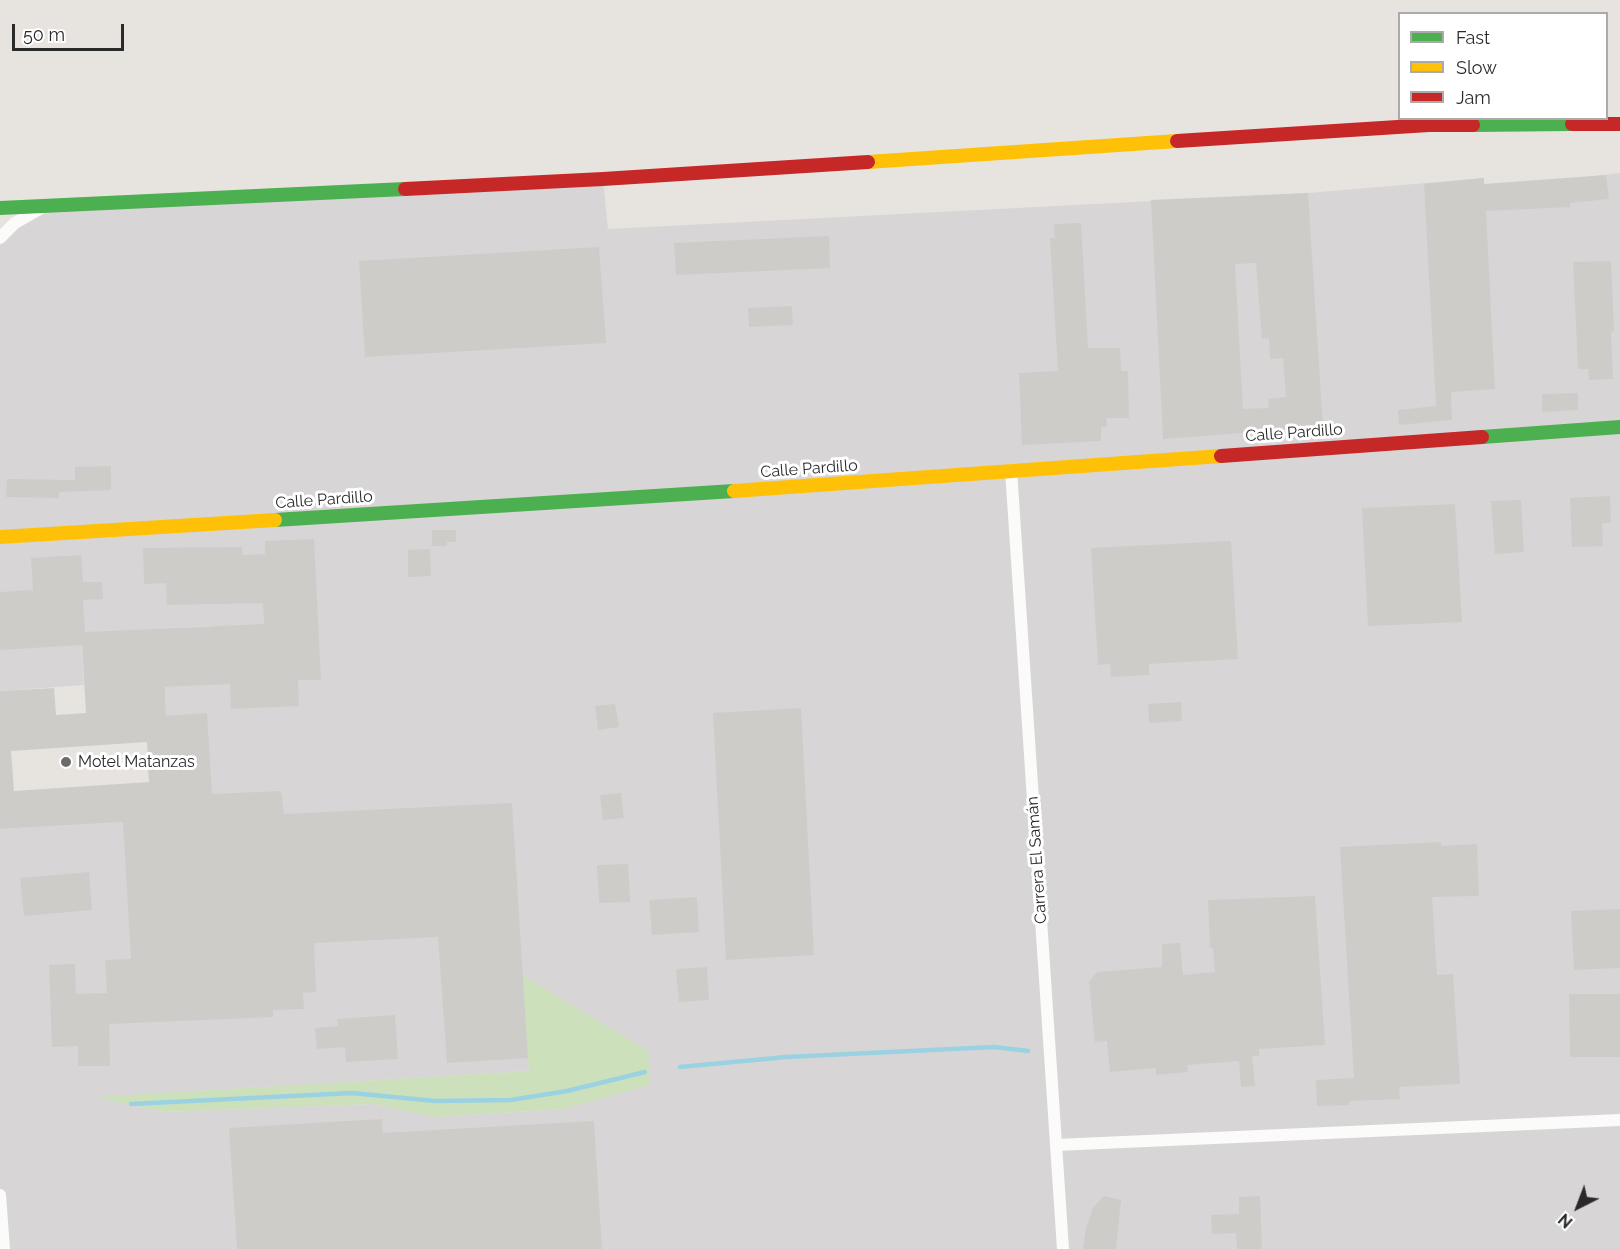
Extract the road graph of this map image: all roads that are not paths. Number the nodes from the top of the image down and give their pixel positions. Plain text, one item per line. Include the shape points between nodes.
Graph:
1 (1590, 120) edge
2 (1572, 124) junction
3 (1620, 124) edge
4 (45, 206) junction
5 (0, 208) edge
6 (0, 238) edge
7 (1620, 427) edge
8 (1011, 471) junction
9 (0, 537) edge
10 (1620, 1120) edge
11 (1056, 1144) junction
12 (0, 1195) edge
13 (4, 1249) edge
14 (1063, 1249) edge

1 - 2 main road
2 - 3 main road
2 - 4 main road via 1429,125 603,179
4 - 5 main road
4 - 6 street via 15,223
7 - 8 main road, Calle Pardillo
8 - 9 main road, Calle Pardillo
8 - 11 street, Carrera El Samán
10 - 11 street
11 - 14 street, Carrera El Samán
12 - 13 street

